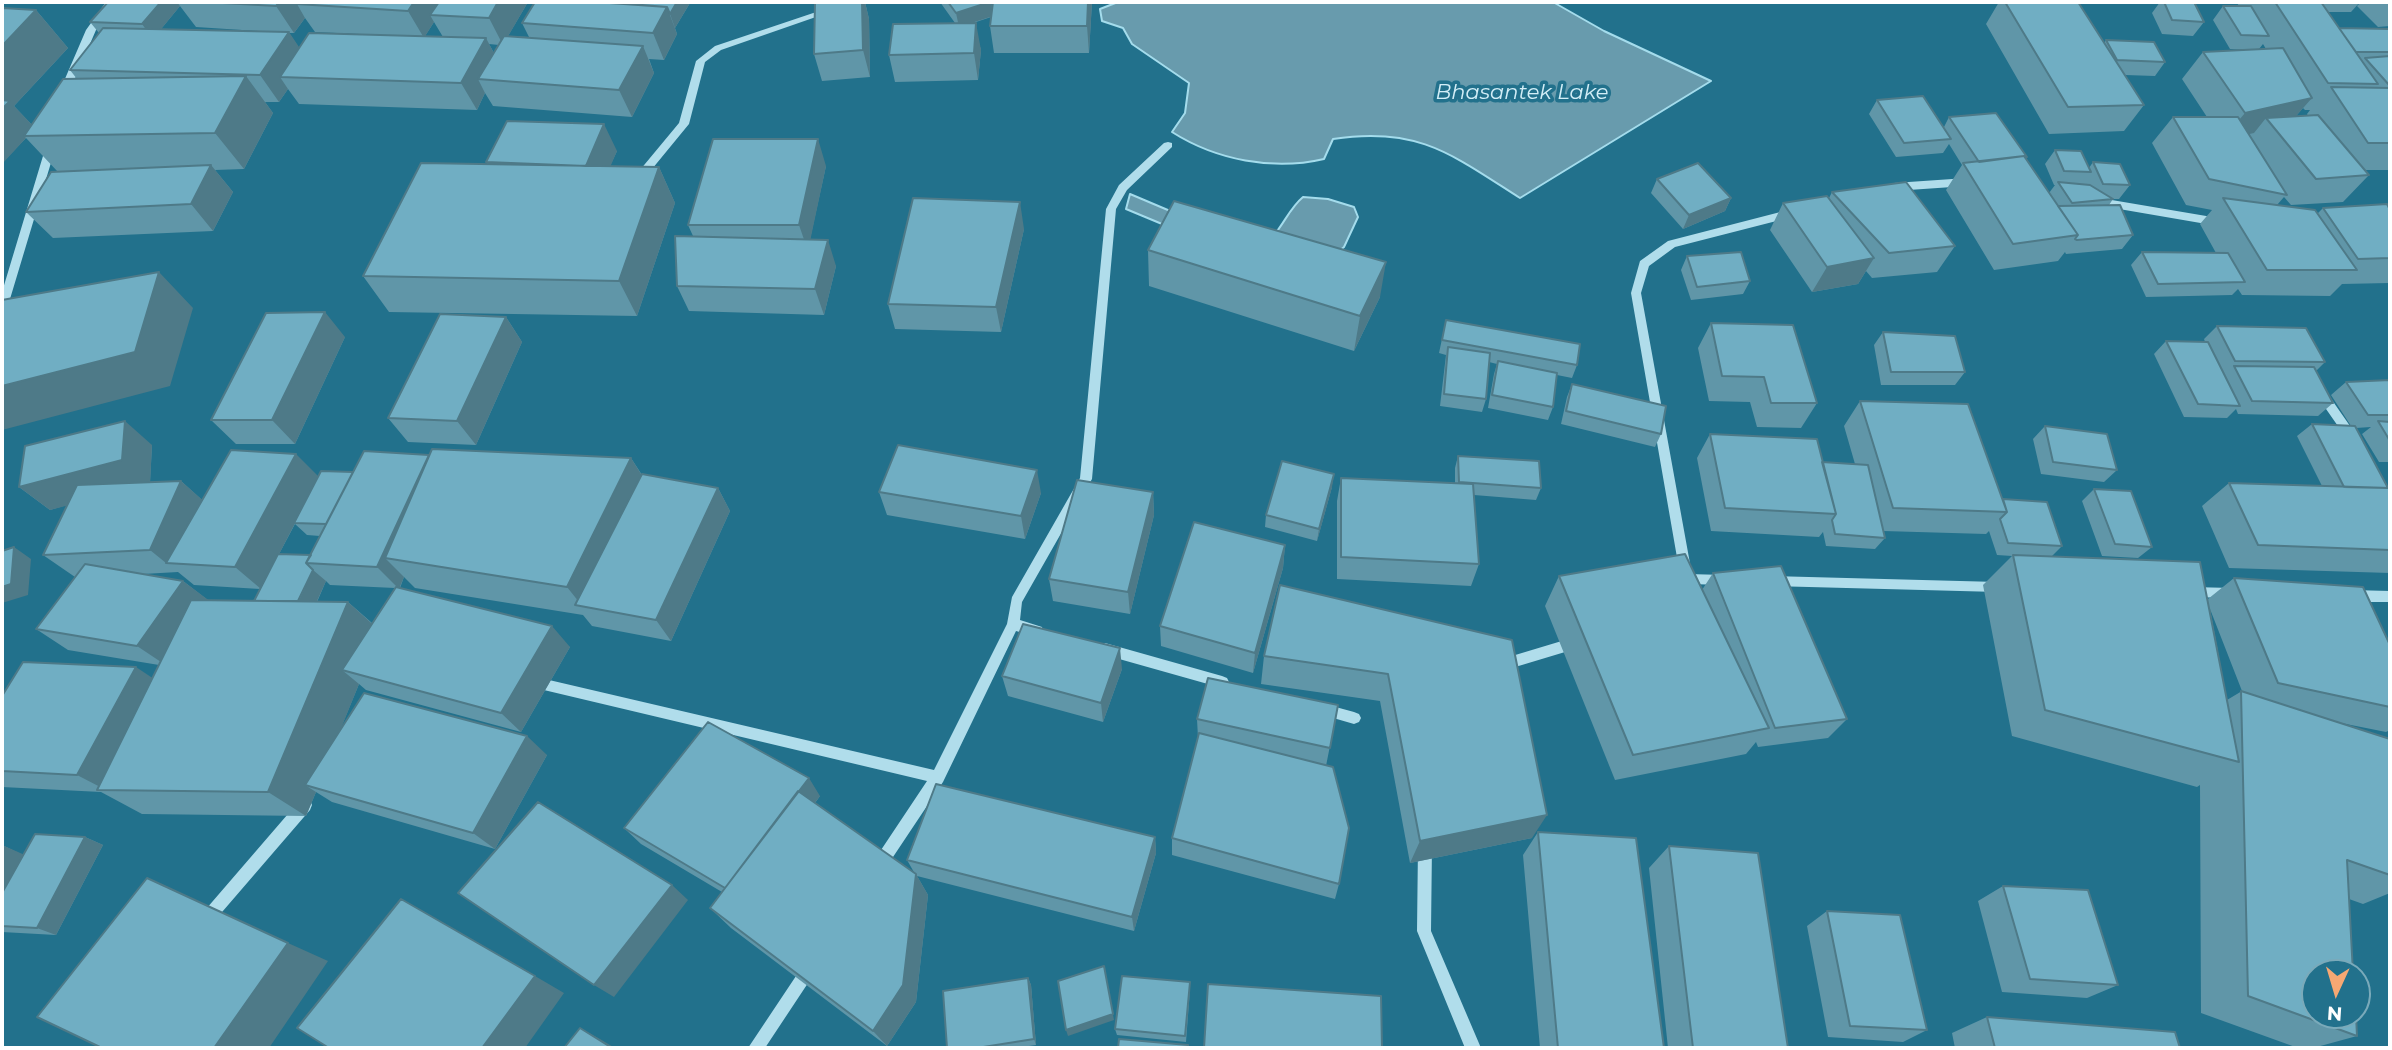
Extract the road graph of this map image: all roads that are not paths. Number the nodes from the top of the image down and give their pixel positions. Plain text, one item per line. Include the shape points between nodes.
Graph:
1 (110, 2) edge
2 (854, 2) edge
3 (58, 108) edge
4 (53, 133) edge
5 (1168, 145) dead end
6 (1979, 182) edge
7 (632, 186) edge
8 (1884, 189) edge
9 (2086, 199) edge
10 (1809, 209) edge
11 (2236, 224) edge
12 (2, 309) edge
13 (2315, 384) edge
14 (2360, 450) edge
15 (1687, 579) junction
16 (2018, 587) edge
17 (2183, 592) edge
18 (1666, 593) edge
19 (2252, 593) edge
20 (2335, 596) edge
21 (2390, 597) edge
22 (1013, 624) junction
23 (1052, 635) edge
24 (1591, 638) edge
25 (1092, 646) edge
26 (1491, 668) edge
27 (523, 680) edge
28 (1236, 685) edge
29 (1302, 704) edge
30 (1354, 718) dead end
31 (938, 777) junction
32 (313, 795) edge
33 (1425, 827) edge
34 (870, 878) edge
35 (196, 932) edge
36 (817, 958) edge
37 (756, 1048) edge
38 (1473, 1048) edge

1 - 3 street via 91,30
2 - 7 street via 718,48 701,61 684,124
4 - 12 street
5 - 22 street via 1123,188 1111,209 1086,479 1016,601
6 - 8 street
9 - 11 street
10 - 15 street via 1672,244 1644,264 1636,293
13 - 14 street
15 - 16 street
15 - 18 street
17 - 19 street
20 - 21 street
22 - 23 street
22 - 31 street
24 - 26 street
25 - 28 street
27 - 31 street
29 - 30 street
31 - 34 street
32 - 35 street
33 - 38 street via 1424,931
36 - 37 street

